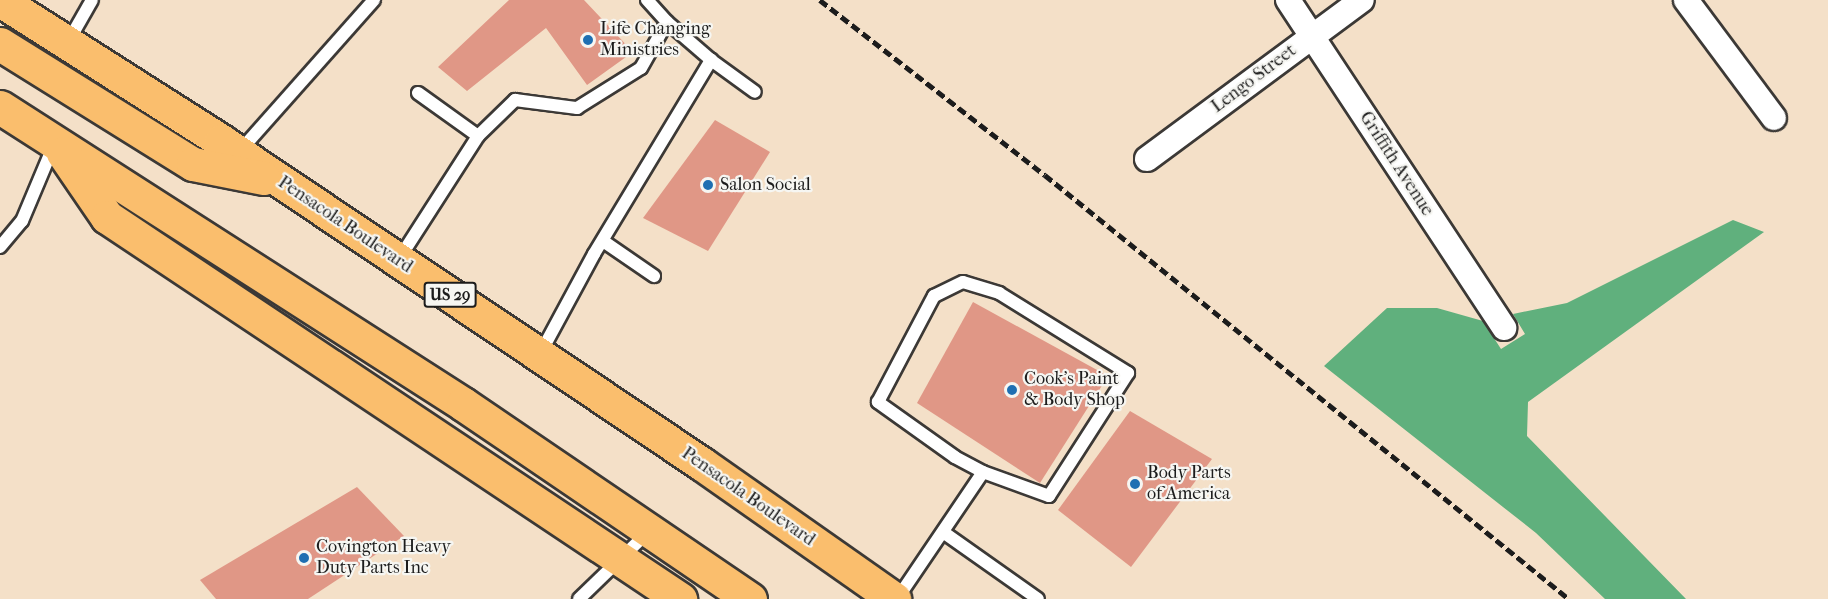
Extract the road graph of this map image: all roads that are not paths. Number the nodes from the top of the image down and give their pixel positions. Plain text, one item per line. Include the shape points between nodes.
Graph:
1 (0, 0) edge
2 (92, 0) edge
3 (374, 0) edge
4 (647, 0) edge
5 (1288, 0) edge
6 (1362, 0) edge
7 (1686, 0) edge
8 (667, 22) junction
9 (1312, 36) junction
10 (67, 43) junction
11 (0, 44) edge
12 (711, 60) junction
13 (755, 92) dead end
14 (418, 93) dead end
15 (0, 107) edge
16 (1773, 118) dead end
17 (478, 136) junction
18 (55, 142) junction
19 (238, 153) junction
20 (1147, 159) dead end
21 (280, 181) junction
22 (603, 241) junction
23 (0, 247) edge
24 (398, 260) junction
25 (654, 276) dead end
26 (1504, 328) dead end
27 (540, 355) junction
28 (983, 472) junction
29 (650, 530) junction
30 (943, 532) junction
31 (621, 560) junction
32 (579, 599) edge
33 (680, 599) edge
34 (750, 599) edge
35 (896, 599) edge
36 (1038, 599) edge

1 - 10 highway, Pensacola Boulevard / US 29
2 - 10 lane
3 - 19 lane
4 - 8 lane
5 - 9 street, Griffith Avenue
6 - 9 street, Lengo Street
7 - 16 street
8 - 12 lane
8 - 17 lane via 641,68 578,108 515,100
9 - 20 street, Lengo Street
9 - 26 street, Griffith Avenue
10 - 19 highway, Pensacola Boulevard / US 29
11 - 21 highway via 193,164
12 - 13 lane
12 - 22 lane
14 - 17 lane
15 - 18 highway
17 - 24 lane
18 - 23 lane via 22,221
18 - 29 highway via 463,404
18 - 31 highway via 107,217
19 - 21 highway, Pensacola Boulevard / US 29
21 - 24 highway, Pensacola Boulevard / US 29
22 - 25 lane
22 - 27 lane
24 - 27 highway, Pensacola Boulevard / US 29
27 - 35 highway, Pensacola Boulevard / US 29
28 - 28 lane via 1049,496 1128,373 999,293 963,282 934,296 878,402
28 - 30 lane
29 - 31 lane
29 - 34 highway
30 - 35 lane
30 - 36 lane
31 - 32 lane
31 - 33 highway

